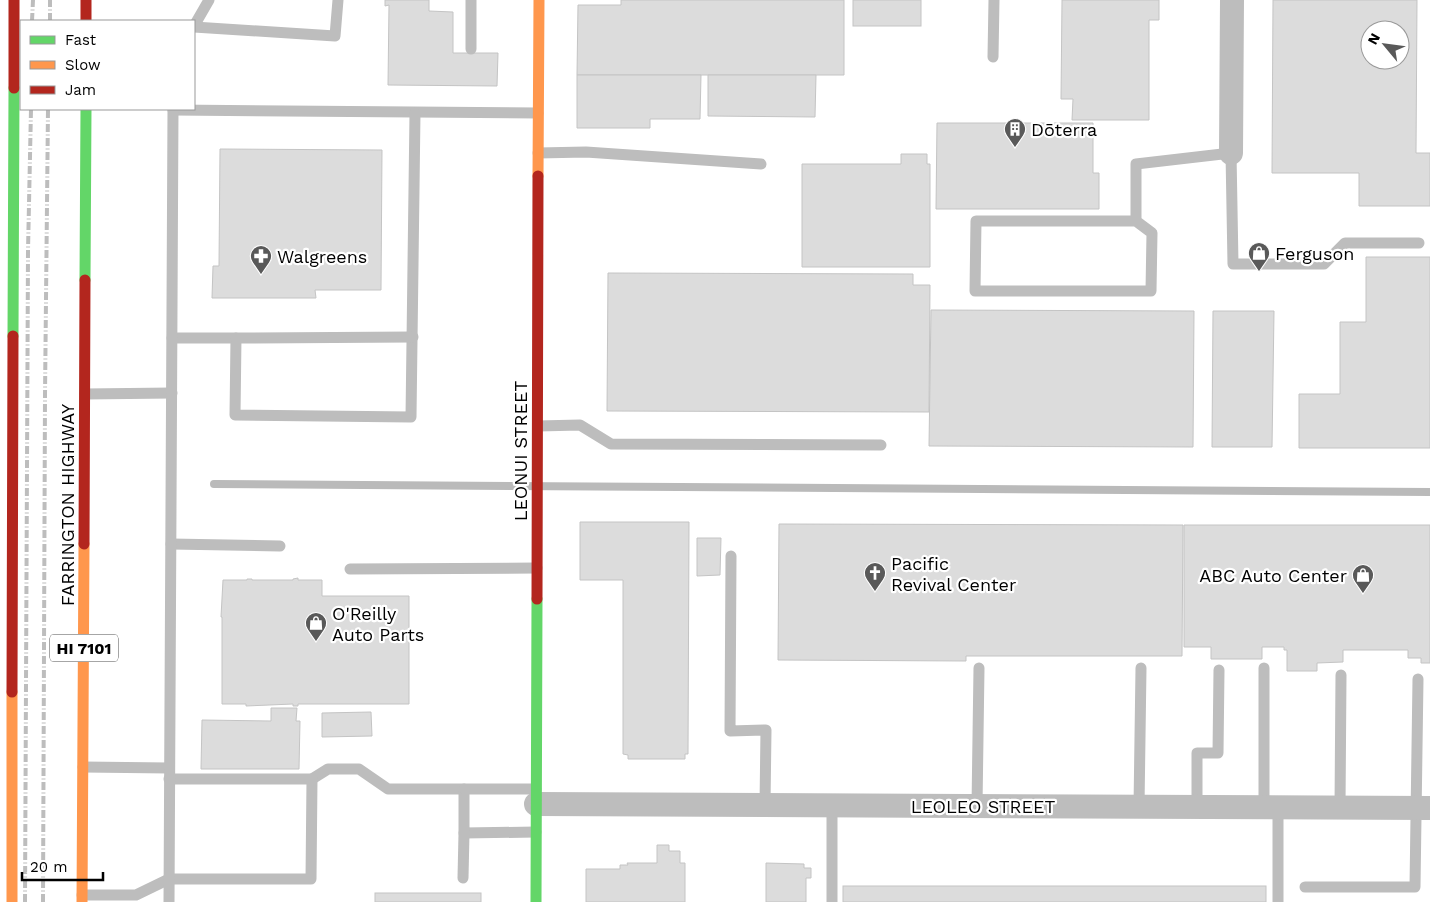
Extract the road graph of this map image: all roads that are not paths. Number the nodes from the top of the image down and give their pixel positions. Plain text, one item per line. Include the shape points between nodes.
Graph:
1 (14, 0) edge
2 (86, 0) edge
3 (210, 0) edge
4 (338, 0) edge
5 (471, 0) edge
6 (539, 0) edge
7 (994, 0) edge
8 (1232, 0) edge
9 (86, 20) edge
10 (195, 25) edge
11 (195, 27) edge
12 (471, 49) dead end
13 (993, 57) dead end
14 (0, 105) edge
15 (195, 109) edge
16 (86, 110) edge
17 (173, 110) edge
18 (14, 111) junction
19 (416, 113) junction
20 (538, 113) junction
21 (538, 153) junction
22 (1231, 153) junction
23 (761, 164) dead end
24 (1136, 221) junction
25 (1419, 243) dead end
26 (0, 285) edge
27 (13, 285) junction
28 (413, 337) junction
29 (172, 338) junction
30 (236, 338) junction
31 (172, 393) junction
32 (85, 394) junction
33 (538, 426) junction
34 (881, 444) dead end
35 (171, 544) junction
36 (280, 546) dead end
37 (731, 556) dead end
38 (537, 568) junction
39 (350, 569) dead end
40 (979, 668) dead end
41 (1140, 668) dead end
42 (1264, 668) dead end
43 (1219, 670) dead end
44 (1341, 675) dead end
45 (1418, 679) dead end
46 (83, 768) junction
47 (169, 774) junction
48 (312, 779) junction
49 (464, 789) junction
50 (536, 796) junction
51 (765, 805) junction
52 (832, 806) junction
53 (977, 806) junction
54 (1139, 807) junction
55 (1197, 807) junction
56 (1271, 807) junction
57 (1340, 807) junction
58 (1423, 808) edge
59 (536, 832) junction
60 (464, 833) junction
61 (12, 865) junction
62 (463, 878) dead end
63 (169, 879) junction
64 (1306, 887) dead end
65 (82, 899) edge
66 (12, 902) edge
67 (19, 902) edge
68 (169, 902) edge
69 (536, 902) edge
70 (832, 902) edge
71 (1278, 902) edge

1 - 18 main road
2 - 9 main road
3 - 10 lane
4 - 11 lane via 335,36
5 - 12 lane
6 - 20 main road, LEONUI STREET
7 - 13 lane
8 - 22 street
14 - 18 lane
15 - 19 lane
16 - 32 main road, FARRINGTON HIGHWAY / HI 7101
17 - 29 lane
18 - 27 main road
19 - 20 lane
19 - 28 lane
20 - 21 main road, LEONUI STREET
21 - 23 lane via 586,152
21 - 33 main road, LEONUI STREET
22 - 24 lane via 1136,164
22 - 25 lane via 1233,264 1324,264 1345,243
24 - 24 lane via 976,221 975,291 1151,291 1152,233
26 - 27 lane
27 - 61 main road
28 - 30 lane
28 - 30 lane via 412,417 235,416
29 - 30 lane
29 - 31 lane
31 - 32 lane
31 - 35 lane
32 - 46 main road, FARRINGTON HIGHWAY / HI 7101
33 - 34 lane via 580,425 611,444
33 - 38 main road, LEONUI STREET
35 - 36 lane
35 - 47 lane
37 - 51 lane via 730,730 766,730
38 - 39 lane
38 - 50 main road, LEONUI STREET
40 - 53 lane
41 - 54 lane
42 - 56 lane
43 - 55 lane via 1218,753 1197,753
44 - 57 lane
45 - 58 lane
46 - 47 lane
46 - 65 main road, FARRINGTON HIGHWAY / HI 7101
47 - 48 lane
47 - 63 lane
48 - 49 lane via 328,769 359,769 388,789
48 - 63 lane via 312,879
49 - 50 lane
49 - 60 lane
50 - 51 street, LEOLEO STREET
50 - 59 main road, LEONUI STREET
51 - 52 street, LEOLEO STREET
52 - 53 street, LEOLEO STREET
52 - 70 lane
53 - 54 street, LEOLEO STREET
54 - 55 street, LEOLEO STREET
55 - 56 street, LEOLEO STREET
56 - 57 street, LEOLEO STREET
56 - 71 lane
57 - 58 street, LEOLEO STREET
58 - 64 lane via 1415,887
59 - 60 lane
59 - 69 main road, LEONUI STREET
60 - 62 lane
61 - 66 main road
61 - 67 main road
63 - 65 lane via 136,895
63 - 68 lane

